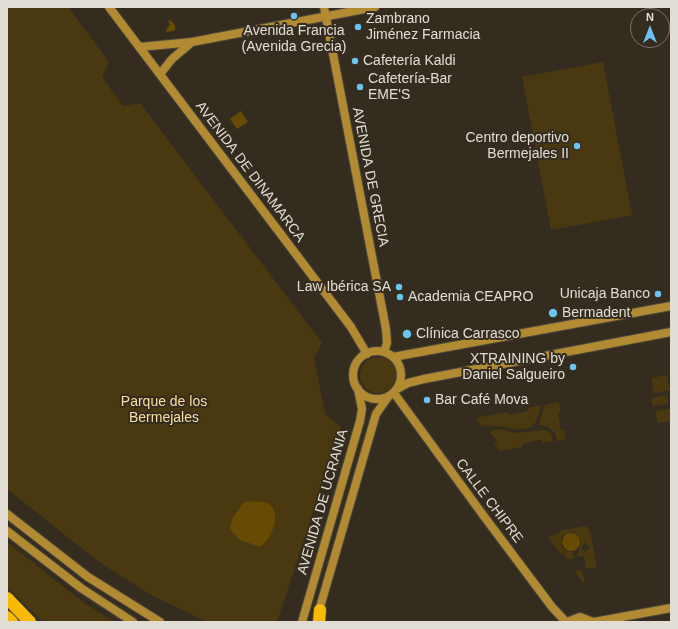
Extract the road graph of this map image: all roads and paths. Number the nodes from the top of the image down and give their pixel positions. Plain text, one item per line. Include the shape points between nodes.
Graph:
1 (109, 7) edge
2 (324, 7) edge
3 (376, 7) edge
4 (326, 16) junction
5 (192, 42) junction
6 (168, 44) junction
7 (140, 47) junction
8 (172, 59) junction
9 (160, 74) junction
10 (671, 306) edge
11 (671, 332) edge
12 (384, 352) junction
13 (367, 354) junction
14 (393, 357) junction
15 (358, 389) junction
16 (393, 393) junction
17 (7, 514) edge
18 (7, 531) edge
19 (7, 598) edge
20 (671, 608) edge
21 (320, 610) junction
22 (7, 617) edge
23 (12, 622) edge
24 (30, 622) edge
25 (133, 622) edge
26 (160, 622) edge
27 (302, 622) edge
28 (316, 622) edge
29 (319, 622) edge
30 (567, 622) edge
31 (593, 622) edge

1 - 7 main road, AVENIDA DE DINAMARCA
2 - 4 main road, AVENIDA DE GRECIA
3 - 4 main road
4 - 5 main road
4 - 12 main road, AVENIDA DE GRECIA via 386,329 387,343
5 - 6 main road
5 - 8 main road
6 - 7 main road
6 - 8 main road via 174,52
7 - 9 main road, AVENIDA DE DINAMARCA
8 - 9 main road
9 - 13 main road, AVENIDA DE DINAMARCA via 356,334
10 - 14 main road
11 - 16 main road via 424,379 408,383
12 - 13 main road
12 - 14 main road
13 - 15 main road via 359,360 354,369 354,380
14 - 16 main road via 401,370 401,380
15 - 16 main road via 372,399
15 - 27 main road, AVENIDA DE UCRANIA via 362,401 361,419
16 - 21 main road, AVENIDA DE UCRANIA via 376,414
16 - 30 main road, CALLE CHIPRE via 552,607
17 - 26 main road via 88,577
18 - 25 main road via 81,588
19 - 24 highway
20 - 31 main road
21 - 28 main road, AVENIDA DE UCRANIA
21 - 29 highway
22 - 23 highway
30 - 31 main road via 580,617

